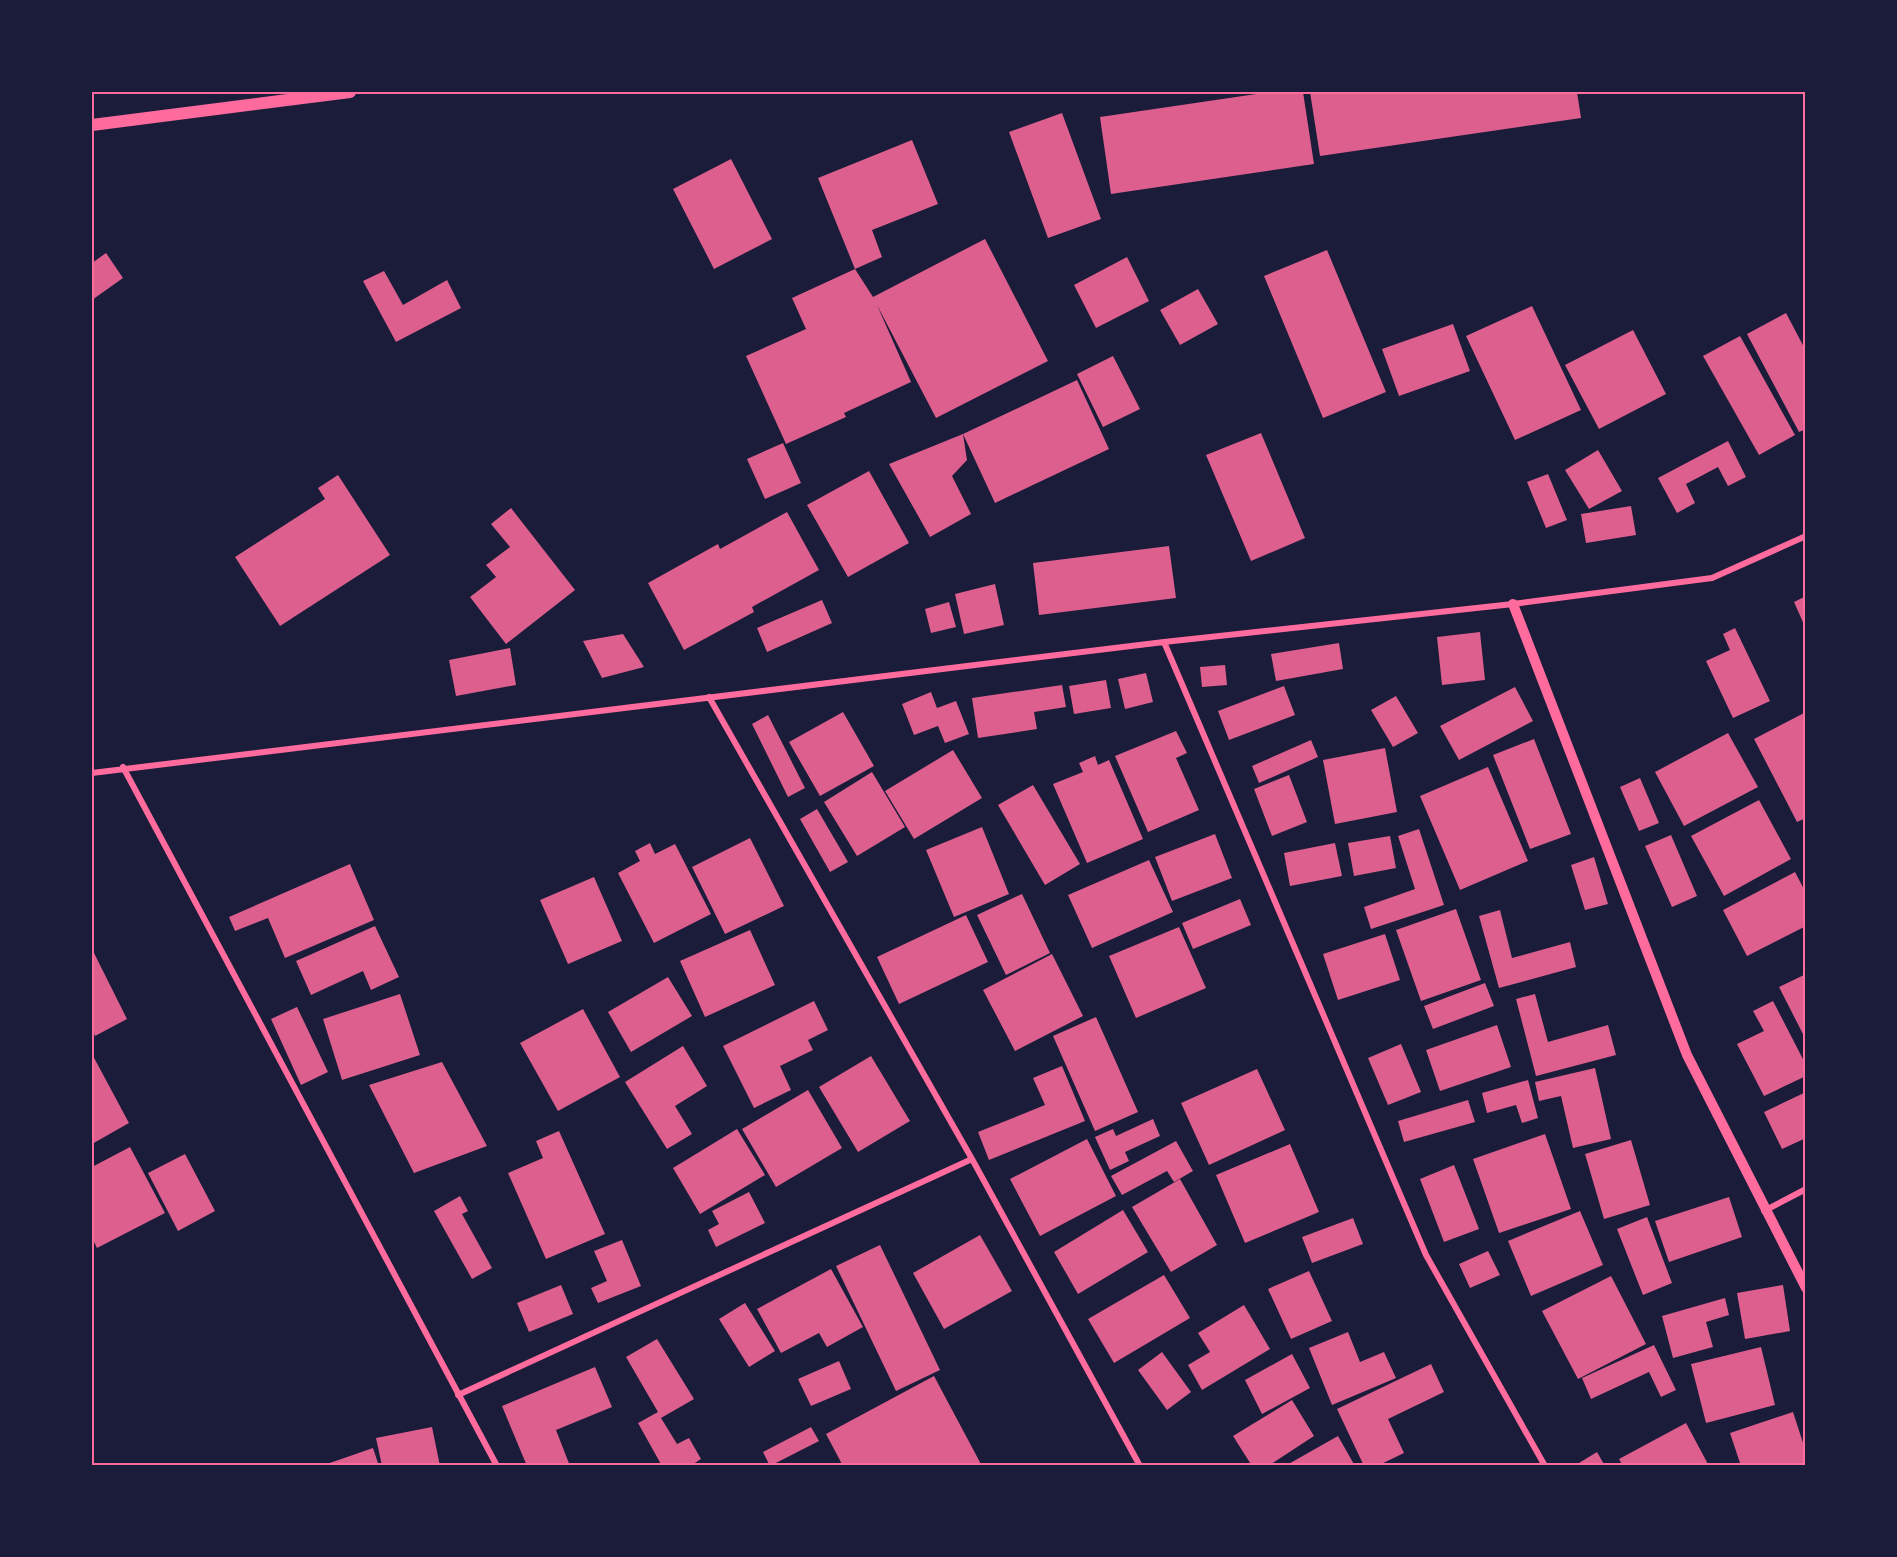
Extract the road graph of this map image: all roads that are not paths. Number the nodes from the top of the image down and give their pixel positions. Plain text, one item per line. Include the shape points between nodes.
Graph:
1 (350, 92) edge
2 (92, 126) edge
3 (1806, 536) edge
4 (1513, 604) junction
5 (1164, 642) junction
6 (710, 697) junction
7 (123, 767) junction
8 (92, 773) edge
9 (972, 1159) junction
10 (1806, 1189) edge
11 (1764, 1211) junction
12 (1806, 1288) edge
13 (458, 1395) junction
14 (497, 1466) edge
15 (1140, 1466) edge
16 (1545, 1466) edge

1 - 2 main road
3 - 4 street via 1712,578
4 - 5 street
4 - 11 street via 1688,1055
5 - 6 street
5 - 16 street via 1426,1255
6 - 7 street
6 - 9 street
7 - 8 street
7 - 13 street
9 - 13 street
9 - 15 street
10 - 11 street
11 - 12 street
13 - 14 street

